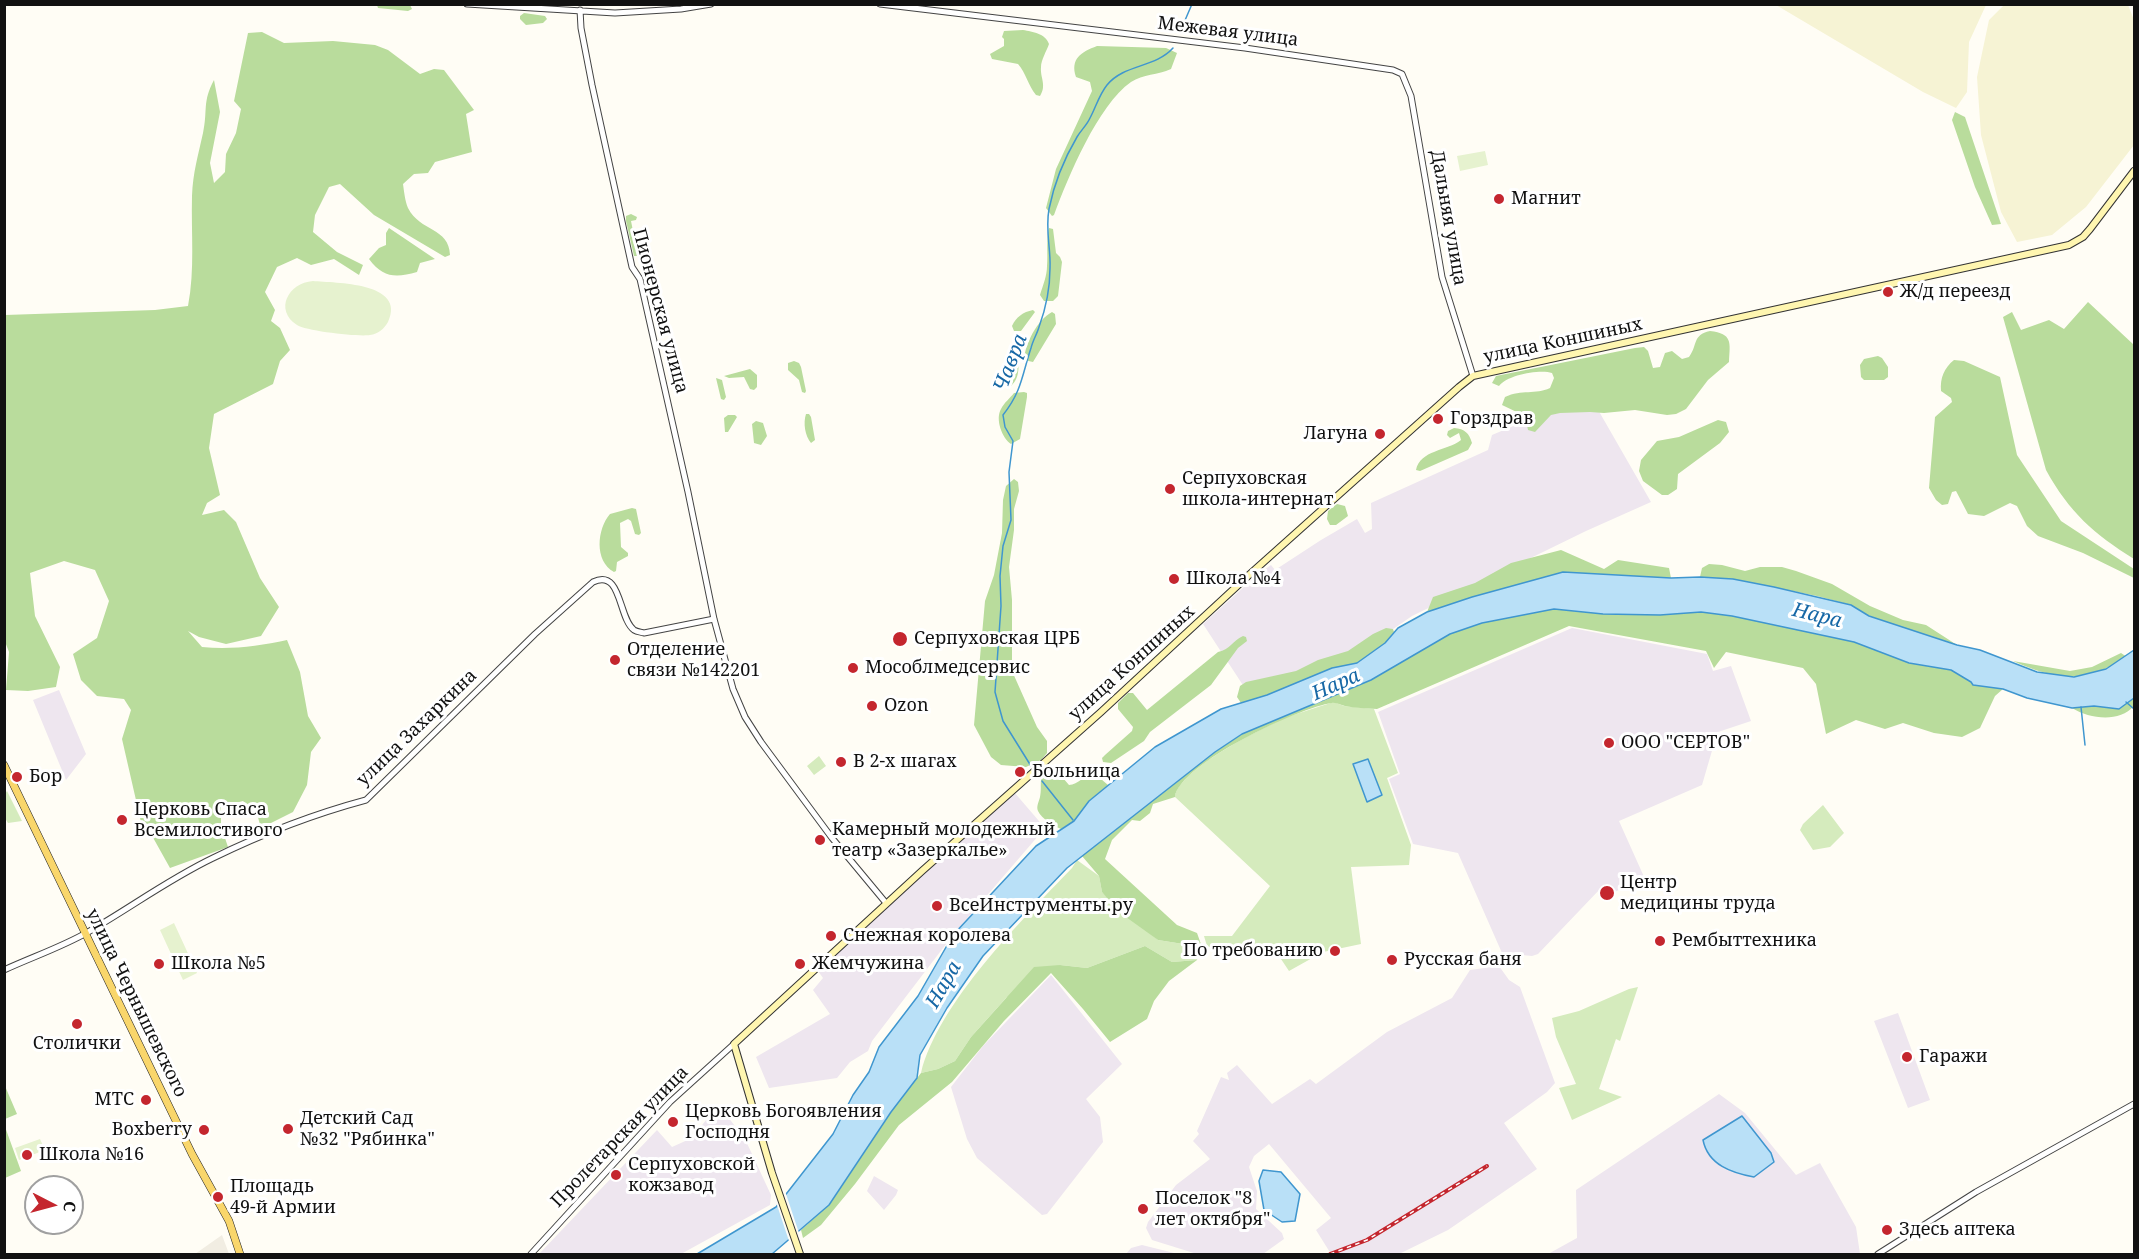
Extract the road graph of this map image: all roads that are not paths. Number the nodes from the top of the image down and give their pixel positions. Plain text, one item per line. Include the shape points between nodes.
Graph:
1 (467, 4) edge
2 (711, 4) edge
3 (880, 4) edge
4 (580, 10) junction
5 (1393, 70) joint
6 (2134, 171) edge
7 (1473, 376) junction
8 (714, 619) junction
9 (4, 765) edge
10 (886, 903) junction
11 (86, 933) junction
12 (4, 970) edge
13 (734, 1044) junction
14 (2134, 1104) edge
15 (240, 1254) edge
16 (531, 1254) edge
17 (800, 1254) edge
18 (1878, 1254) edge

1 - 4 street
2 - 4 street via 615,14
3 - 5 street, Межевая улица
4 - 8 street, Пионерская улица via 610,171 632,267 640,279
5 - 7 street, Дальняя улица via 1402,74 1411,96 1442,277
6 - 7 main road, улица Коншиных via 2090,229 2076,242 2064,246
7 - 10 main road, улица Коншиных
8 - 10 street, Пионерская улица via 745,717 832,838
8 - 11 street, улица Захаркина via 644,633 634,630 614,586 608,580 593,582 366,800 289,825 212,858
9 - 11 main road, улица Чернышевского
10 - 13 main road, улица Коншиных
11 - 12 street, улица Захаркина
11 - 15 main road, улица Чернышевского via 192,1154 229,1221
13 - 16 street, Пролетарская улица via 670,1102
13 - 17 main road
14 - 18 street via 1972,1195

